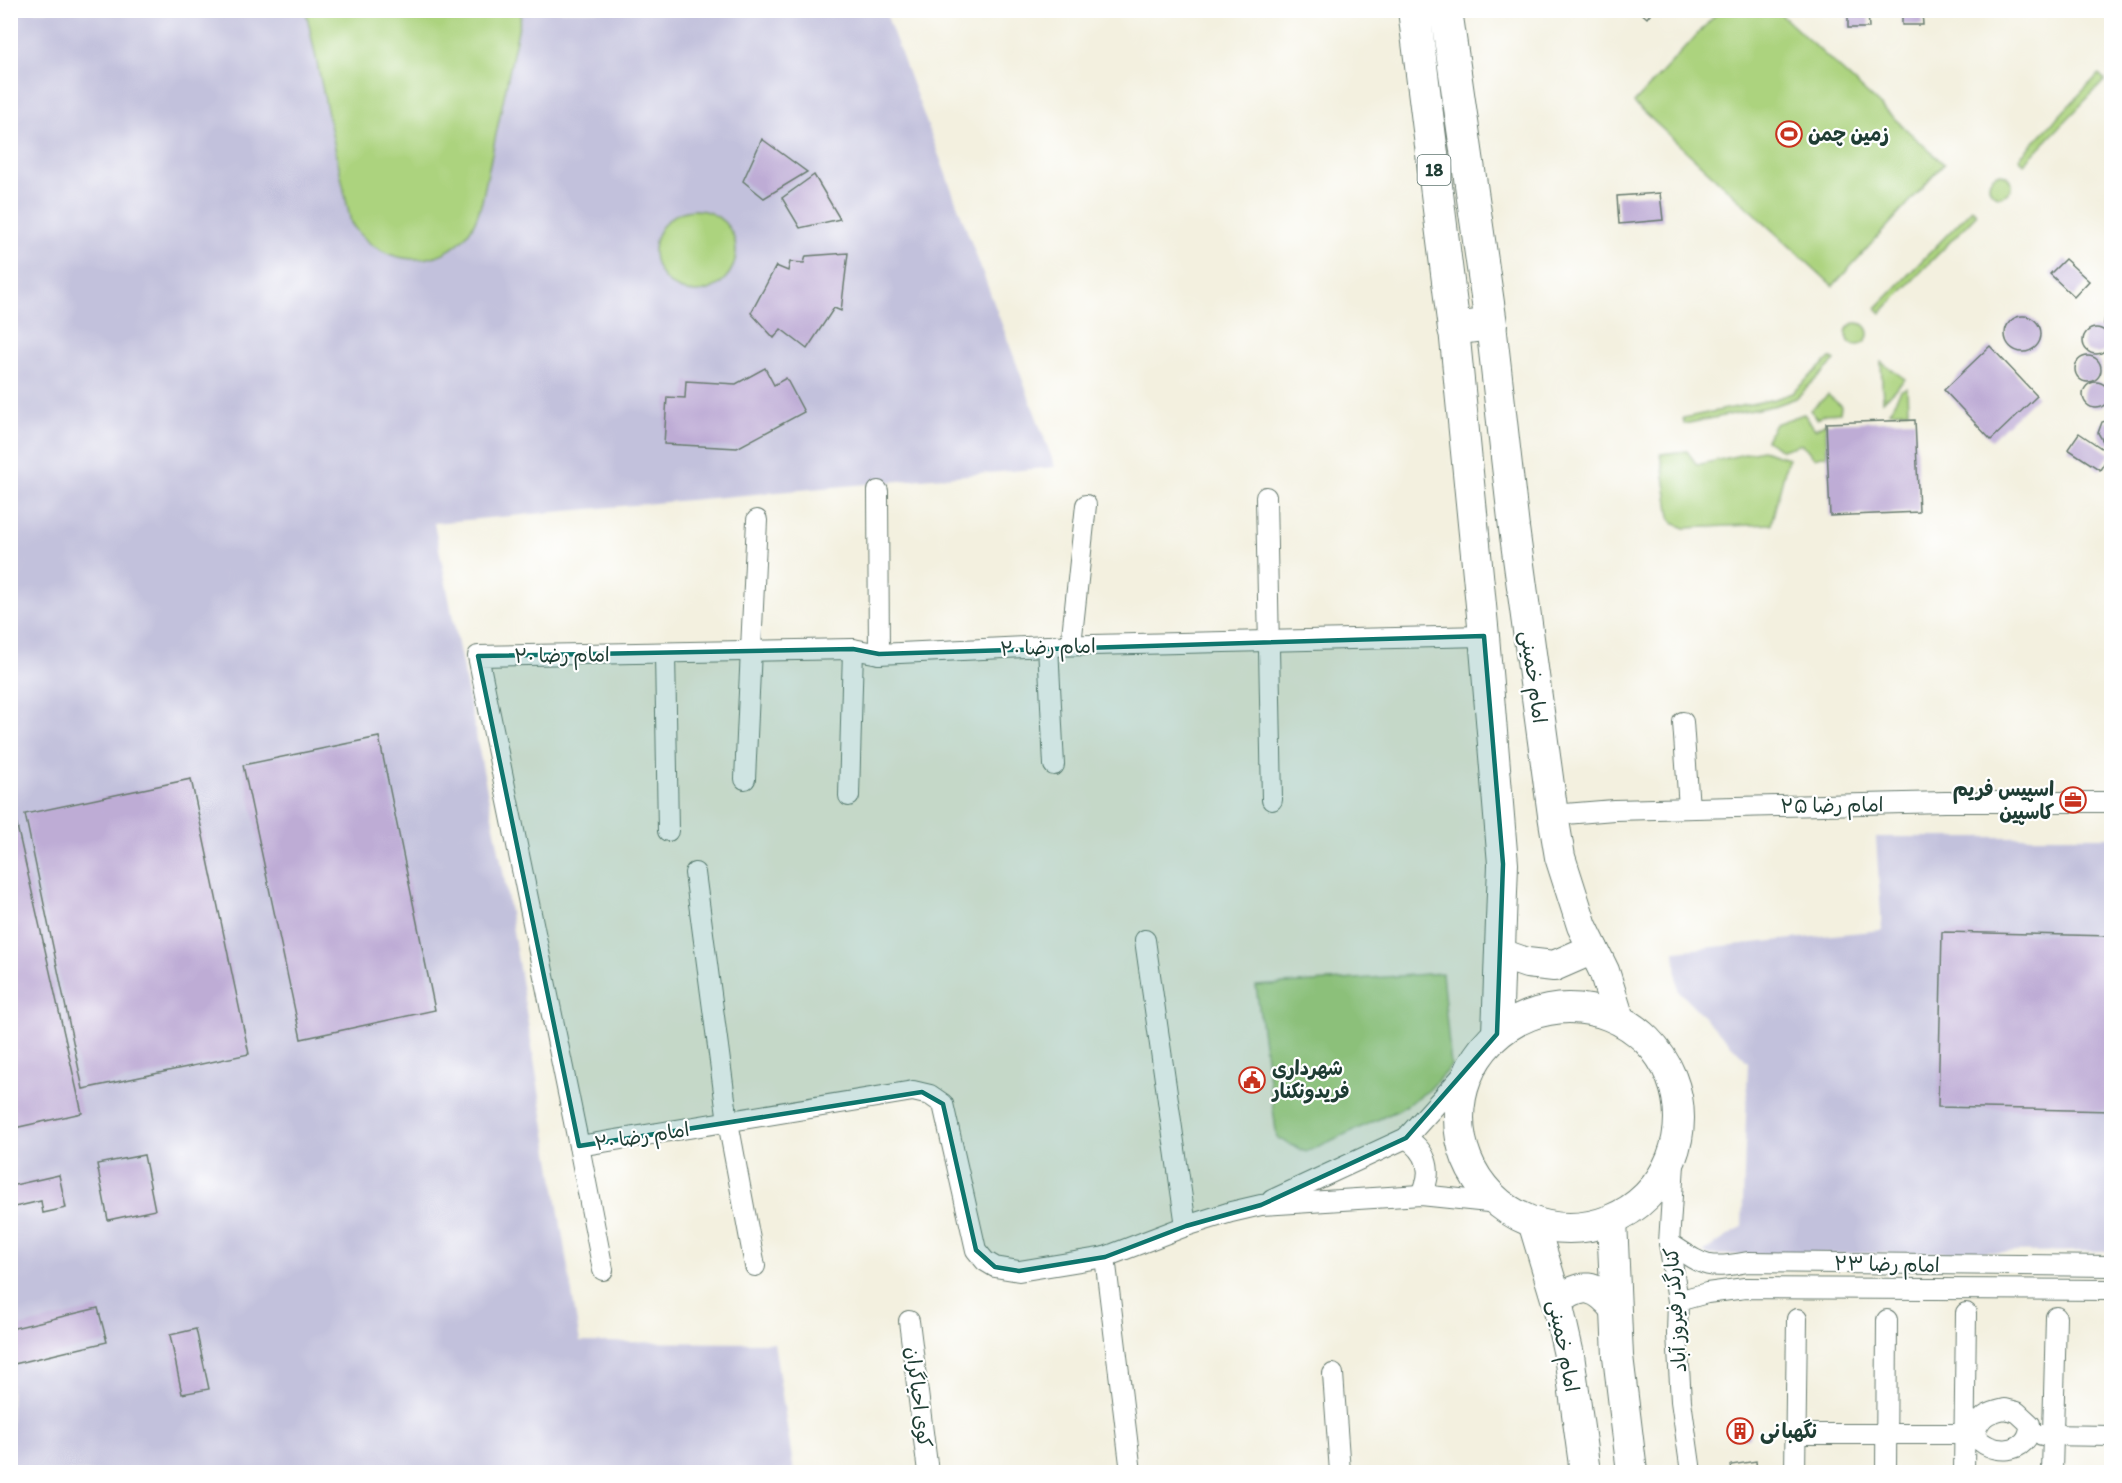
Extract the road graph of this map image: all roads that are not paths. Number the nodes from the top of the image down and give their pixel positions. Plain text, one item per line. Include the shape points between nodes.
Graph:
1 (1414, 10) edge
2 (1446, 10) edge
3 (1491, 324) junction
4 (1454, 329) junction
5 (879, 491) dead end
6 (1266, 497) dead end
7 (1086, 505) dead end
8 (757, 520) dead end
9 (1484, 636) junction
10 (1269, 642) junction
11 (1071, 645) junction
12 (1048, 646) junction
13 (853, 650) junction
14 (752, 651) junction
15 (665, 653) junction
16 (879, 654) junction
17 (1683, 722) dead end
18 (1054, 765) dead end
19 (745, 779) dead end
20 (849, 796) dead end
21 (1272, 800) dead end
22 (2112, 802) edge
23 (1689, 808) junction
24 (1553, 815) junction
25 (668, 831) dead end
26 (695, 873) dead end
27 (1145, 940) dead end
28 (1593, 949) junction
29 (1501, 954) junction
30 (1619, 1019) junction
31 (1497, 1034) junction
32 (1472, 1065) junction
33 (728, 1122) junction
34 (1406, 1138) junction
35 (579, 1146) junction
36 (1675, 1148) junction
37 (1422, 1195) junction
38 (1498, 1203) junction
39 (1261, 1205) junction
40 (1612, 1220) junction
41 (1533, 1222) junction
42 (1186, 1226) junction
43 (1669, 1243) junction
44 (1105, 1257) junction
45 (755, 1266) dead end
46 (2112, 1266) edge
47 (603, 1270) dead end
48 (2112, 1290) edge
49 (1678, 1301) junction
50 (1557, 1302) junction
51 (1616, 1308) junction
52 (1966, 1313) dead end
53 (2056, 1317) dead end
54 (1797, 1319) dead end
55 (1887, 1320) dead end
56 (909, 1321) dead end
57 (1333, 1374) dead end
58 (1796, 1434) junction
59 (1886, 1434) junction
60 (1969, 1434) junction
61 (2031, 1435) junction
62 (2053, 1435) junction
63 (2112, 1436) edge
64 (928, 1473) edge
65 (1131, 1473) edge
66 (1340, 1473) edge
67 (1585, 1473) edge
68 (1632, 1473) edge
69 (1691, 1473) edge
70 (1795, 1473) edge
71 (1886, 1473) edge
72 (1964, 1473) edge
73 (2052, 1473) edge

1 - 4 highway, 18
2 - 3 highway, 18
3 - 4 highway
3 - 24 main road, امام خمینی
4 - 9 main road
5 - 16 street
6 - 10 street
7 - 11 street
8 - 14 street
9 - 10 street, امام رضا ۲۰
9 - 29 main road via 1503,864
10 - 11 street, امام رضا ۲۰
10 - 21 street
11 - 12 street, امام رضا ۲۰
12 - 16 street, امام رضا ۲۰
12 - 18 street
13 - 14 street, امام رضا ۲۰
13 - 16 street, امام رضا ۲۰
13 - 20 street
14 - 15 street, امام رضا ۲۰
14 - 19 street
15 - 25 street
15 - 35 street, امام رضا ۲۰ via 478,656
17 - 23 street
22 - 23 street, امام رضا ۲۵
23 - 24 street, امام رضا ۲۵
24 - 28 main road, امام خمینی via 1560,857
26 - 33 street
27 - 42 street
28 - 29 main road via 1554,966 1527,963
28 - 30 main road, امام خمینی
29 - 31 main road
30 - 31 main road via 1595,1010 1543,1010 1518,1019
30 - 36 main road via 1649,1042 1670,1074 1679,1110
31 - 32 main road
32 - 34 street
32 - 38 main road via 1460,1101 1461,1138 1474,1174
33 - 35 street, امام رضا ۲۰
33 - 44 street, امام رضا ۲۰ via 913,1091 930,1095 943,1104 976,1250 986,1261 995,1267 1019,1271
33 - 45 street
34 - 37 street via 1416,1144 1428,1163 1427,1185
34 - 39 street
35 - 47 street
36 - 40 main road via 1661,1178 1640,1202
36 - 43 street, کنارگذر فیروز آباد
37 - 38 street
37 - 39 street
38 - 41 main road
39 - 42 street
40 - 41 main road via 1568,1228
40 - 51 main road
41 - 50 main road, امام خمینی
42 - 44 street
43 - 46 street, امام رضا ۲۳ via 1702,1264 1722,1267 1748,1262
43 - 49 street, کنارگذر فیروز آباد
44 - 65 street
48 - 49 street, امام رضا ۲۳ via 1745,1288
49 - 69 street, کنارگذر فیروز آباد via 1681,1401
50 - 51 main road via 1574,1290 1591,1287
50 - 67 main road, امام خمینی via 1569,1355
51 - 68 main road
52 - 60 street
53 - 62 street
54 - 58 street
55 - 59 street
56 - 64 street, کوی احیاگران
57 - 66 street
58 - 59 street
58 - 70 street
59 - 60 street
59 - 71 street
60 - 61 street via 1999,1450 2023,1444
60 - 61 street via 1988,1414 2005,1409 2025,1418
60 - 72 street
61 - 62 street
62 - 63 street
62 - 73 street

